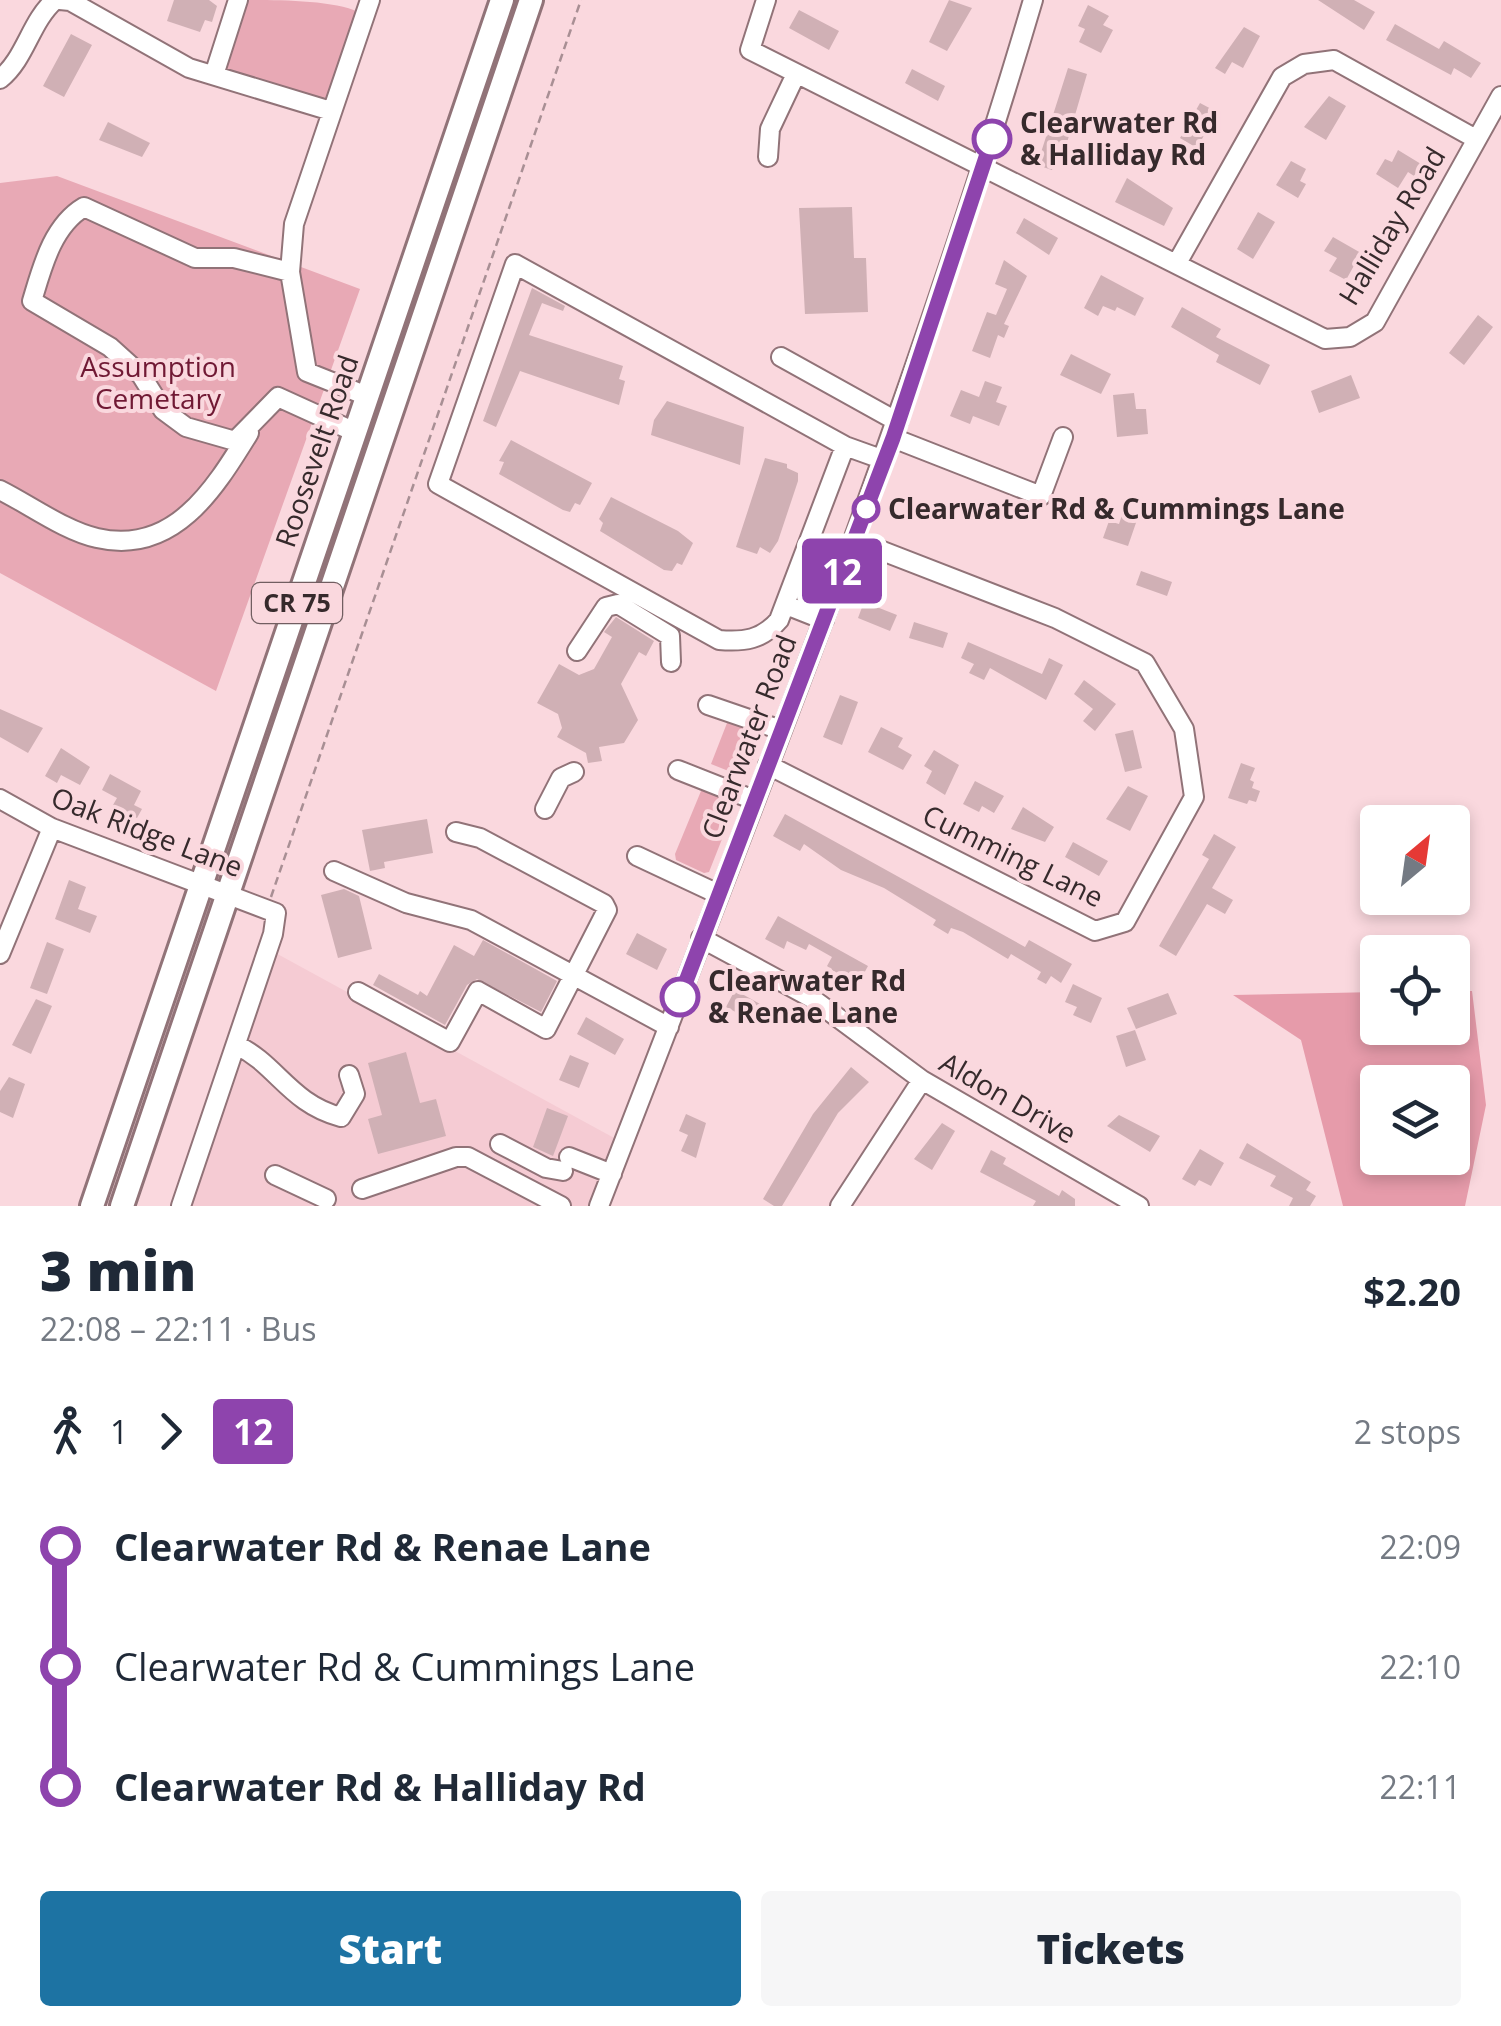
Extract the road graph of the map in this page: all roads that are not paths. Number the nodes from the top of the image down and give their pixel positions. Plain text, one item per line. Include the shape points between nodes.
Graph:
1 (57, 0) edge
2 (238, 0) edge
3 (502, 0) edge
4 (532, 0) edge
5 (766, 0) edge
6 (1033, 0) edge
7 (365, 1) edge
8 (214, 74) junction
9 (796, 74) junction
10 (0, 78) edge
11 (1501, 96) edge
12 (331, 111) junction
13 (1476, 139) junction
14 (768, 157) dead end
15 (983, 170) junction
16 (1177, 263) junction
17 (290, 272) junction
18 (781, 357) dead end
19 (367, 396) junction
20 (253, 426) junction
21 (895, 430) junction
22 (355, 432) junction
23 (1064, 438) dead end
24 (845, 446) junction
25 (884, 460) junction
26 (0, 490) edge
27 (854, 540) junction
28 (786, 605) junction
29 (824, 620) junction
30 (577, 650) dead end
31 (671, 662) dead end
32 (708, 705) dead end
33 (781, 730) junction
34 (768, 765) junction
35 (678, 770) dead end
36 (574, 772) dead end
37 (0, 798) edge
38 (754, 800) junction
39 (546, 809) dead end
40 (52, 828) junction
41 (456, 832) dead end
42 (637, 856) dead end
43 (334, 871) dead end
44 (201, 885) junction
45 (718, 894) junction
46 (228, 895) junction
47 (701, 938) junction
48 (0, 954) edge
49 (574, 976) junction
50 (358, 992) dead end
51 (669, 1026) junction
52 (236, 1044) junction
53 (350, 1075) dead end
54 (922, 1080) junction
55 (500, 1144) dead end
56 (612, 1174) junction
57 (275, 1176) dead end
58 (362, 1189) dead end
59 (326, 1200) dead end
60 (92, 1206) edge
61 (122, 1206) edge
62 (181, 1206) edge
63 (562, 1206) edge
64 (600, 1206) edge
65 (840, 1206) edge
66 (1139, 1206) edge

1 - 8 street
1 - 10 street via 46,8 14,68
2 - 8 street
3 - 19 main road, Roosevelt Road / CR 75
4 - 46 main road, Roosevelt Road / CR 75
5 - 9 street, Halliday Road via 750,50
6 - 15 street, Clearwater Road
7 - 12 street
8 - 12 street
9 - 14 street via 770,129
9 - 15 street, Halliday Road
11 - 13 street
12 - 17 street via 294,224
13 - 16 street, Halliday Road via 1374,322 1350,337 1325,338
13 - 16 street, Halliday Road via 1334,60 1304,64 1282,77
15 - 16 street, Halliday Road
15 - 21 street, Clearwater Road
17 - 19 street via 307,372
17 - 20 street via 234,258 196,258 84,207 70,215 45,258 32,301 110,347 186,427 235,441
18 - 21 street
19 - 22 main road, Roosevelt Road / CR 75
20 - 22 street via 278,397
20 - 26 street via 211,495 172,528 129,541 95,538
21 - 23 street via 1041,496
21 - 25 street, Clearwater Road
22 - 44 main road, Roosevelt Road / CR 75
24 - 25 street
24 - 28 street
24 - 28 street via 514,264 438,484 719,640 770,631
25 - 27 street, Clearwater Road
27 - 29 street, Clearwater Road
27 - 34 street, Cumming Lane via 1055,618 1145,663 1184,729 1194,797 1126,922 1094,931
28 - 29 street
29 - 33 street, Clearwater Road
30 - 31 street via 606,607 618,604 670,636
32 - 33 street
33 - 34 street, Clearwater Road
34 - 38 street, Clearwater Road
35 - 38 street
36 - 39 street via 561,778
37 - 40 street, Oak Ridge Lane
38 - 45 street, Clearwater Road
40 - 44 street, Oak Ridge Lane
40 - 48 street
41 - 49 street via 480,838 604,904 606,916
42 - 45 street
43 - 49 street via 406,903 470,920
44 - 46 street, Oak Ridge Lane
44 - 60 main road, Roosevelt Road / CR 75
45 - 47 street, Clearwater Road
46 - 52 street, Oak Ridge Lane via 272,910 276,924
46 - 61 main road, Roosevelt Road / CR 75
47 - 51 street, Clearwater Road
47 - 54 street, Aldon Drive via 810,996
49 - 50 street via 546,1029 478,991 450,1042
49 - 51 street
51 - 56 street, Clearwater Road
52 - 53 street via 298,1097 341,1117 355,1094
52 - 62 street
54 - 65 street
54 - 66 street, Aldon Drive
55 - 56 street via 546,1168 566,1164
56 - 64 street, Clearwater Road
57 - 59 street
58 - 63 street via 468,1157

